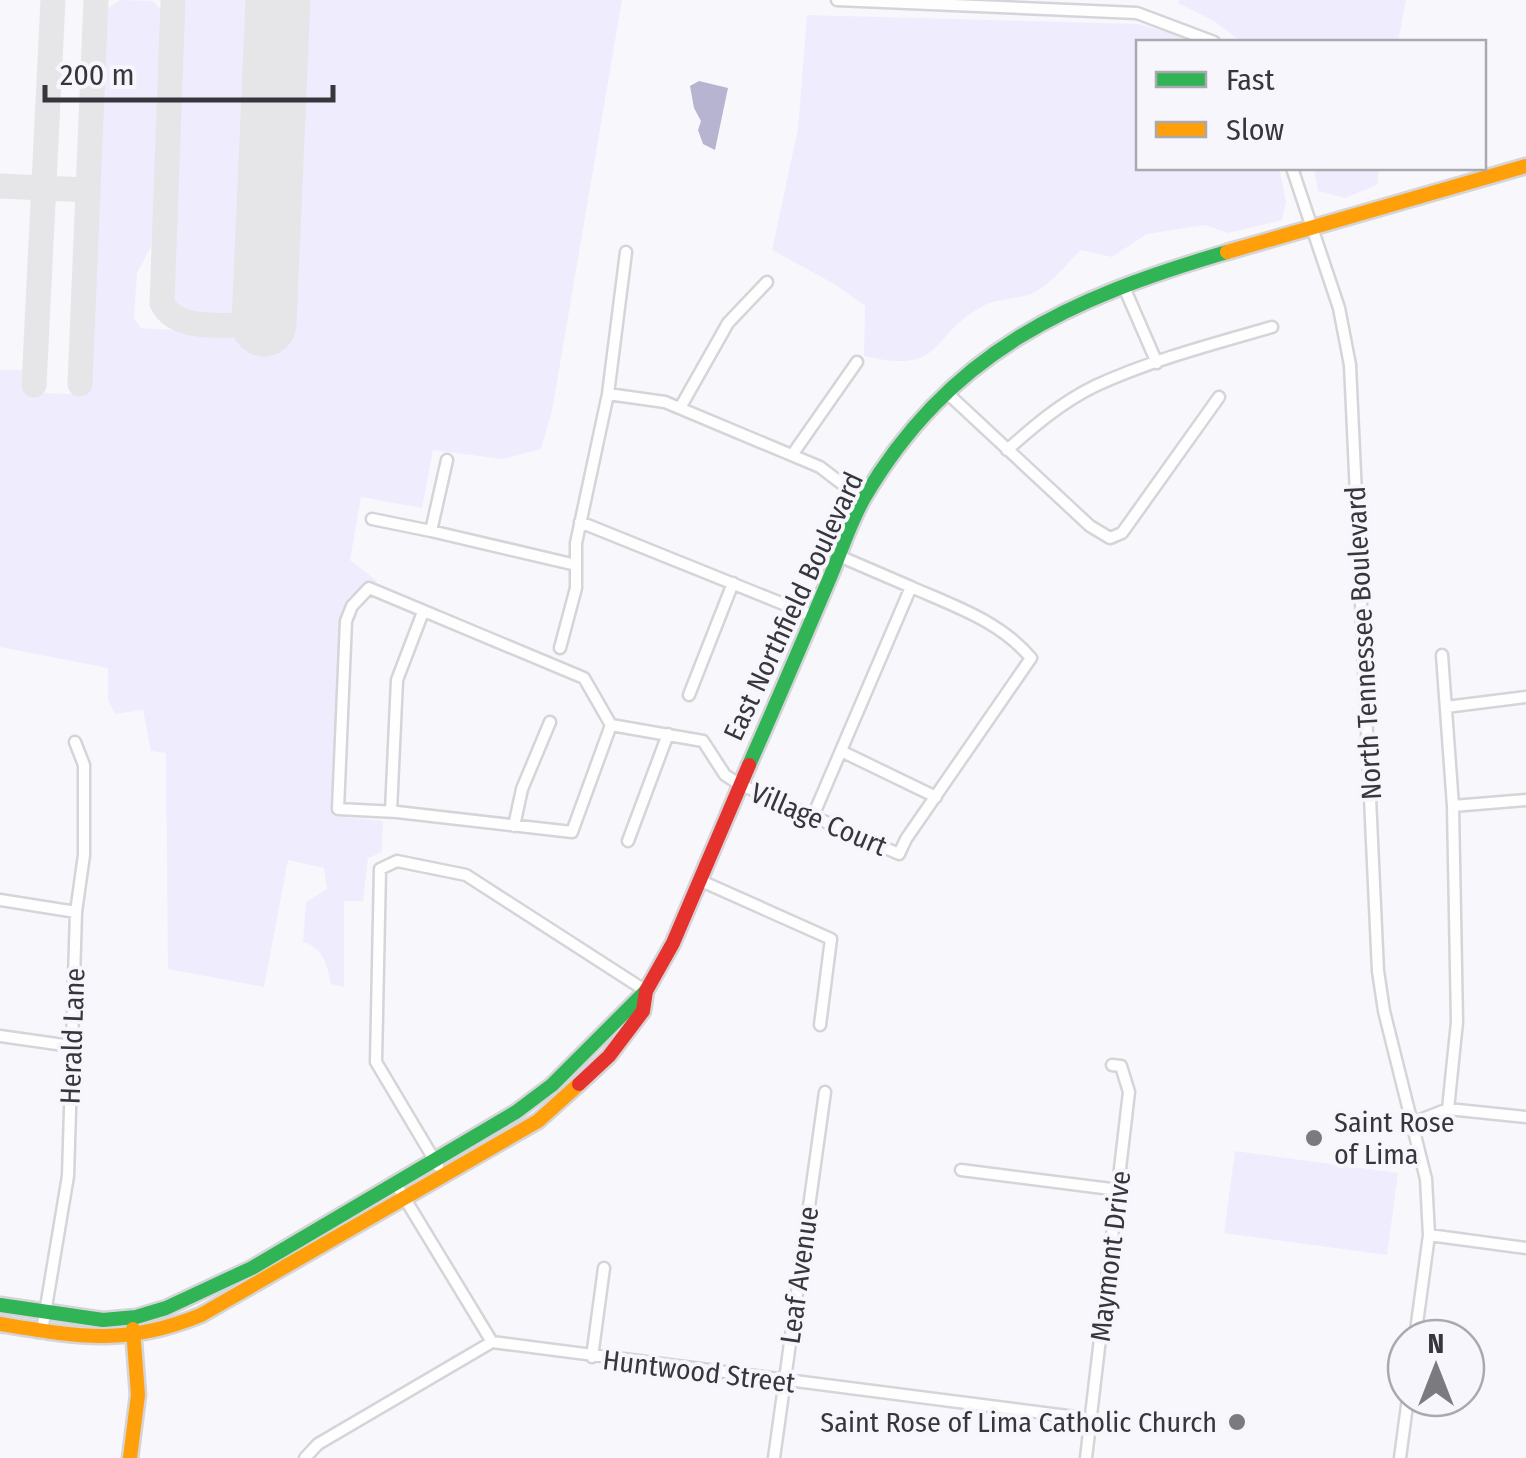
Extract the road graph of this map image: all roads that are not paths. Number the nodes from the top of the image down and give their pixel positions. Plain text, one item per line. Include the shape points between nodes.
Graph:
1 (837, 0) edge
2 (936, 2) edge
3 (1209, 40) edge
4 (1526, 166) edge
5 (1293, 170) edge
6 (1313, 228) junction
7 (626, 252) dead end
8 (767, 282) dead end
9 (1123, 285) junction
10 (1272, 327) dead end
11 (857, 362) dead end
12 (1157, 363) junction
13 (946, 392) junction
14 (608, 394) junction
15 (1219, 397) dead end
16 (680, 408) junction
17 (1007, 450) junction
18 (792, 456) junction
19 (447, 460) dead end
20 (864, 500) junction
21 (372, 519) dead end
22 (580, 522) junction
23 (431, 531) junction
24 (839, 556) junction
25 (576, 566) junction
26 (733, 584) junction
27 (911, 588) junction
28 (423, 612) junction
29 (813, 616) junction
30 (560, 648) dead end
31 (1442, 655) dead end
32 (689, 695) dead end
33 (1526, 697) edge
34 (1446, 708) junction
35 (550, 722) dead end
36 (611, 725) junction
37 (668, 734) junction
38 (75, 742) dead end
39 (841, 751) junction
40 (739, 784) junction
41 (936, 796) junction
42 (1526, 800) edge
43 (1453, 806) junction
44 (390, 811) junction
45 (813, 816) junction
46 (514, 826) junction
47 (628, 841) dead end
48 (699, 880) junction
49 (0, 900) edge
50 (76, 912) junction
51 (646, 991) junction
52 (820, 1025) dead end
53 (0, 1036) edge
54 (71, 1046) junction
55 (1112, 1065) dead end
56 (825, 1092) dead end
57 (1448, 1109) junction
58 (1526, 1117) edge
59 (1412, 1124) junction
60 (434, 1160) junction
61 (960, 1170) dead end
62 (444, 1175) junction
63 (396, 1184) junction
64 (1118, 1190) junction
65 (405, 1198) junction
66 (1429, 1235) junction
67 (1526, 1248) edge
68 (604, 1268) dead end
69 (0, 1304) edge
70 (46, 1312) junction
71 (133, 1318) junction
72 (1418, 1318) edge
73 (0, 1324) edge
74 (42, 1331) junction
75 (134, 1336) junction
76 (492, 1342) junction
77 (592, 1357) junction
78 (784, 1382) junction
79 (1405, 1418) edge
80 (1090, 1419) junction
81 (130, 1458) edge
82 (305, 1458) edge
83 (774, 1458) edge
84 (1086, 1458) edge
85 (1400, 1458) edge

1 - 2 street
2 - 3 street via 1137,13
4 - 6 main road, East Northfield Boulevard
5 - 6 street, North Tennessee Boulevard
6 - 9 main road, East Northfield Boulevard
6 - 59 street, North Tennessee Boulevard via 1340,308 1350,365 1378,971
7 - 14 street
8 - 16 street via 728,323
9 - 12 street
9 - 13 main road, East Northfield Boulevard via 1044,318
10 - 12 street
11 - 18 street
12 - 17 street via 1094,387 1045,416
13 - 17 street
13 - 20 main road, East Northfield Boulevard
14 - 16 street
14 - 22 street
15 - 17 street via 1122,534 1110,538
16 - 18 street
18 - 20 street via 820,467
19 - 23 street
20 - 24 main road, East Northfield Boulevard
21 - 23 street
22 - 25 street
22 - 26 street
23 - 25 street
24 - 27 street
24 - 29 main road, East Northfield Boulevard
25 - 30 street
26 - 29 street
26 - 32 street
27 - 39 street
27 - 41 street via 984,619 1031,658
28 - 36 street via 584,678
28 - 44 street via 397,680
28 - 44 street via 369,588 346,622 338,809
29 - 40 main road, East Northfield Boulevard
31 - 34 street
33 - 34 street
34 - 43 street
35 - 46 street
36 - 37 street
36 - 46 street via 572,832
37 - 40 street via 703,741
37 - 47 street
38 - 50 street, Herald Lane via 84,765
39 - 41 street
39 - 45 street
40 - 45 street, Village Court
40 - 48 main road, East Northfield Boulevard
41 - 45 street, Village Court via 900,854
42 - 43 street
43 - 57 street via 1457,1022
44 - 46 street
48 - 51 main road, East Northfield Boulevard
48 - 52 street via 831,939
49 - 50 street
50 - 54 street, Herald Lane
51 - 60 main road, East Northfield Boulevard via 537,1097
51 - 60 street via 466,874 397,861 380,869 376,1062
51 - 62 main road, East Northfield Boulevard via 643,1011 574,1091 538,1121
53 - 54 street
54 - 70 street, Herald Lane via 68,1176
55 - 64 street, Maymont Drive via 1121,1066 1129,1092
56 - 78 street, Leaf Avenue
57 - 58 street
57 - 59 street
59 - 66 street, North Tennessee Boulevard via 1426,1178
60 - 62 street
60 - 63 main road, East Northfield Boulevard
61 - 64 street
62 - 65 main road, East Northfield Boulevard
63 - 65 street
63 - 71 main road, East Northfield Boulevard via 237,1276
64 - 80 street, Maymont Drive
65 - 75 main road, East Northfield Boulevard via 210,1311
65 - 76 street
66 - 67 street
66 - 72 street, North Tennessee Boulevard
68 - 77 street
69 - 70 main road, East Northfield Boulevard
70 - 71 main road, East Northfield Boulevard
70 - 74 street, Herald Lane
71 - 75 main road
73 - 74 main road, East Northfield Boulevard
74 - 75 main road, East Northfield Boulevard
75 - 81 main road via 138,1395
76 - 77 street, Huntwood Street
76 - 82 street via 318,1444
77 - 78 street, Huntwood Street
78 - 80 street, Huntwood Street
78 - 83 street, Leaf Avenue
79 - 85 street
80 - 84 street, Maymont Drive

